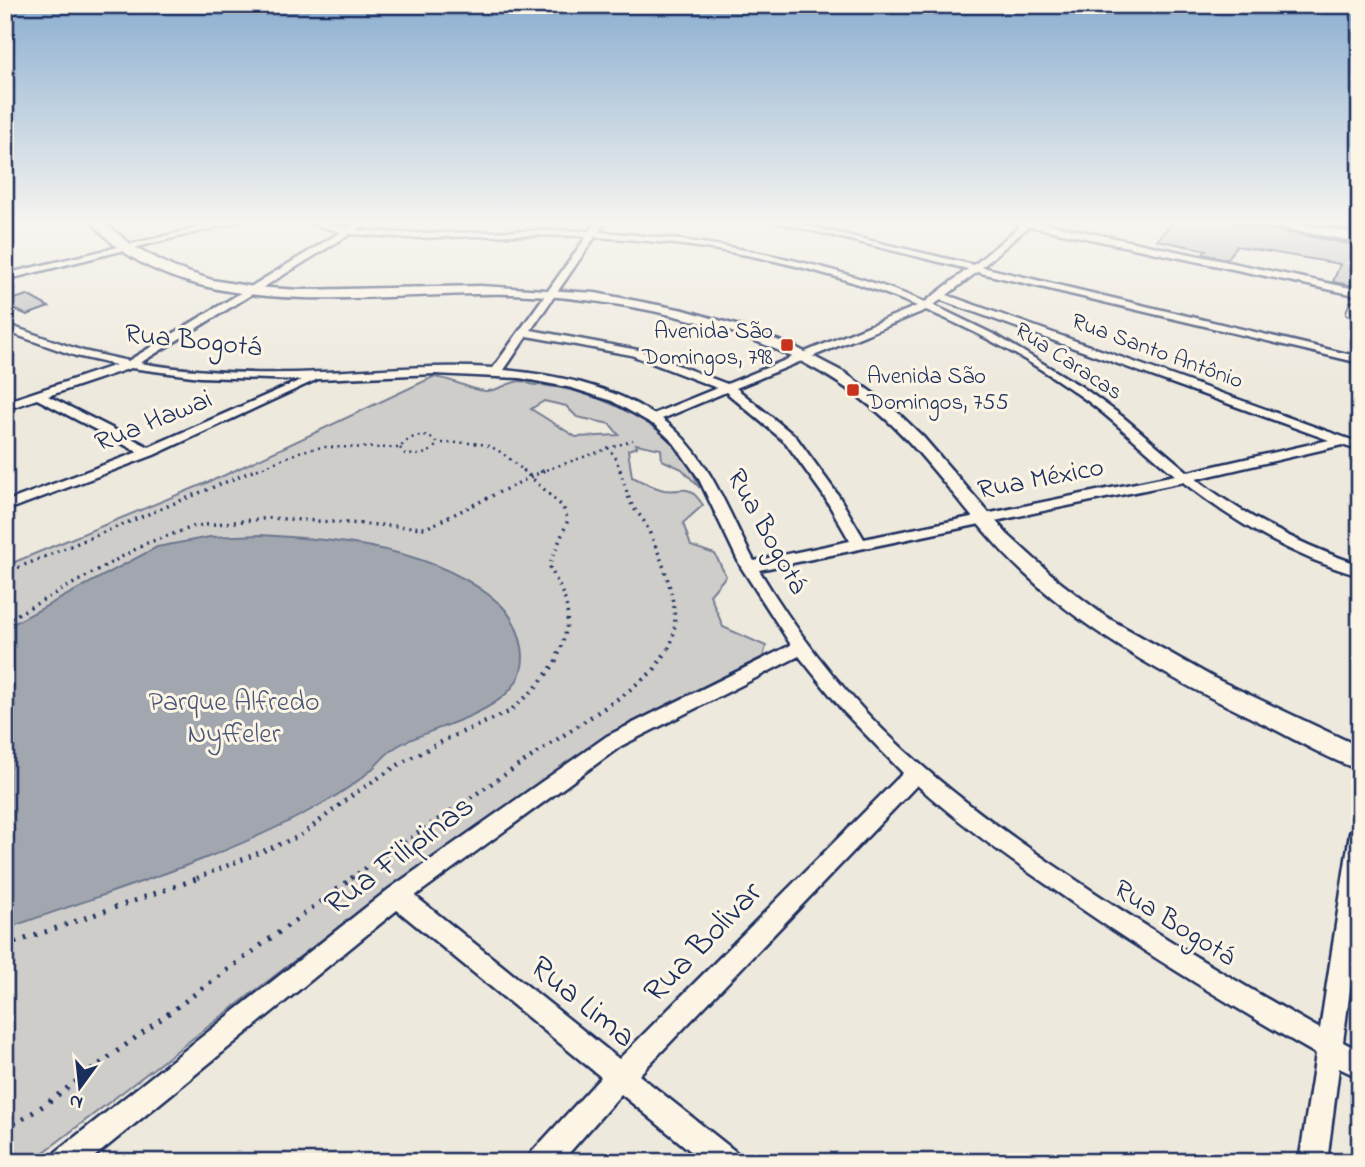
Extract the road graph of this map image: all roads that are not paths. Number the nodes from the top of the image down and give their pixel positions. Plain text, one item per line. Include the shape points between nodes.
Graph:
1 (189, 275) edge
2 (277, 275) edge
3 (563, 275) edge
4 (844, 275) edge
5 (966, 275) edge
6 (1007, 275) edge
7 (1278, 275) edge
8 (254, 290) junction
9 (552, 292) junction
10 (1360, 293) edge
11 (940, 296) junction
12 (1360, 303) edge
13 (926, 306) junction
14 (1349, 313) dead end
15 (5, 327) edge
16 (524, 332) junction
17 (801, 356) junction
18 (1360, 360) edge
19 (129, 365) junction
20 (498, 370) junction
21 (319, 376) junction
22 (728, 388) junction
23 (39, 396) junction
24 (5, 406) edge
25 (654, 418) junction
26 (1343, 441) junction
27 (1360, 447) edge
28 (149, 452) junction
29 (1185, 477) junction
30 (5, 507) edge
31 (981, 517) junction
32 (860, 545) junction
33 (749, 567) junction
34 (1360, 571) edge
35 (802, 646) junction
36 (1360, 759) edge
37 (915, 774) junction
38 (1360, 833) edge
39 (397, 896) junction
40 (1329, 1048) junction
41 (1360, 1065) edge
42 (620, 1076) junction
43 (66, 1162) edge
44 (542, 1162) edge
45 (726, 1162) edge
46 (1313, 1162) edge

1 - 8 street
2 - 8 street
3 - 9 street
4 - 13 street, Rua Caracas
5 - 11 street
6 - 18 street
7 - 10 street
8 - 9 street via 329,296
8 - 19 street
9 - 16 street
9 - 17 street via 691,315
11 - 13 street
11 - 26 street, Rua Santo Antônio
12 - 14 lane via 1352,305
13 - 17 street
13 - 29 street, Rua Caracas via 991,337 1079,389
15 - 19 street, Rua Bogotá via 52,347
16 - 20 street
16 - 22 street via 634,352
17 - 22 street
17 - 31 street via 884,408
19 - 21 street, Rua Bogotá via 231,375
19 - 23 street
20 - 21 street, Rua Bogotá via 447,368
20 - 25 street, Rua Bogotá via 594,390
21 - 28 street, Rua Hawai
22 - 25 street
22 - 32 street via 791,440
23 - 24 street
23 - 28 street
25 - 33 street, Rua Bogotá via 690,450
26 - 27 street, Rua Santo Antônio
26 - 29 street, Rua México
28 - 30 street, Rua Hawai
29 - 31 street, Rua México
29 - 34 street, Rua Caracas via 1256,526
31 - 32 street, Rua México
31 - 36 street via 1065,597 1128,643
32 - 33 street, Rua México
33 - 35 street, Rua Bogotá
35 - 37 street, Rua Bogotá via 849,706
35 - 39 street, Rua Filipinas via 614,741
37 - 40 street, Rua Bogotá via 1018,854 1167,954
37 - 42 street, Rua Bolivar
38 - 40 street
39 - 42 street, Rua Lima
39 - 43 street, Rua Filipinas
40 - 41 street, Rua Bogotá
40 - 46 street
42 - 44 street, Rua Bolivar
42 - 45 street, Rua Lima

